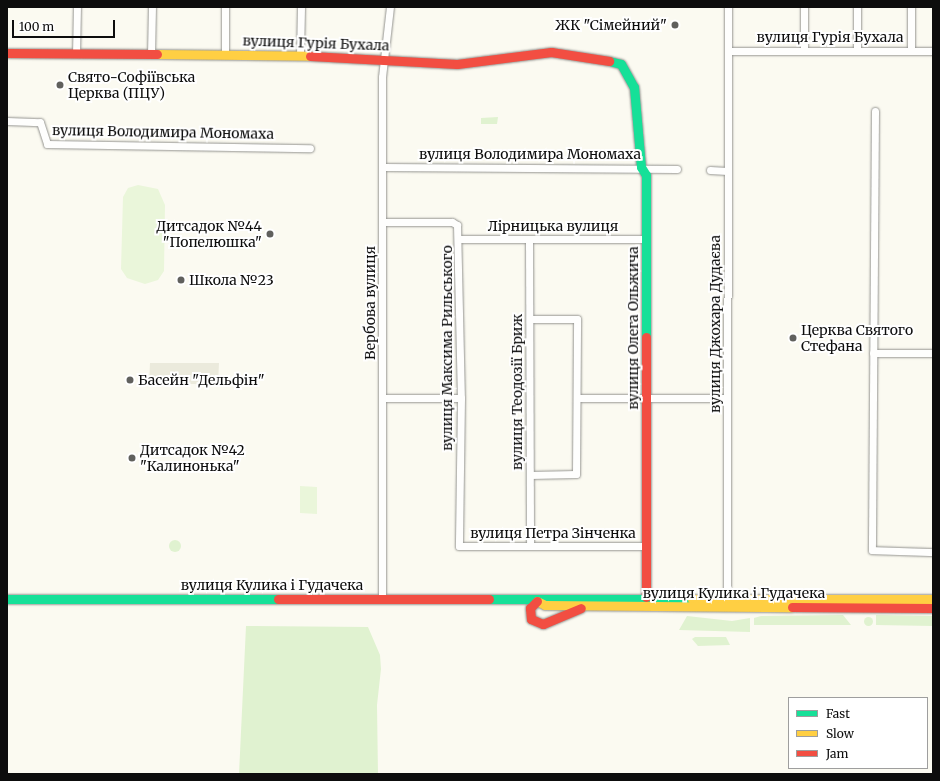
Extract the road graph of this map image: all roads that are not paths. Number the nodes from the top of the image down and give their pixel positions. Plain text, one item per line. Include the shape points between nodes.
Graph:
1 (77, 7) edge
2 (152, 7) edge
3 (225, 7) edge
4 (300, 7) edge
5 (390, 7) edge
6 (728, 7) edge
7 (804, 7) edge
8 (857, 7) edge
9 (911, 7) edge
10 (804, 50) junction
11 (728, 51) junction
12 (857, 51) junction
13 (911, 51) junction
14 (933, 51) edge
15 (7, 53) edge
16 (76, 54) junction
17 (151, 54) junction
18 (225, 55) junction
19 (300, 55) junction
20 (384, 58) junction
21 (621, 64) joint
22 (874, 111) dead end
23 (7, 120) edge
24 (310, 148) dead end
25 (382, 167) junction
26 (641, 167) junction
27 (677, 169) dead end
28 (710, 170) dead end
29 (727, 171) junction
30 (383, 222) junction
31 (459, 239) junction
32 (647, 239) junction
33 (529, 240) junction
34 (531, 319) junction
35 (873, 353) junction
36 (933, 353) edge
37 (648, 397) junction
38 (382, 398) junction
39 (461, 398) junction
40 (576, 398) junction
41 (727, 398) junction
42 (530, 475) junction
43 (530, 544) junction
44 (459, 546) joint
45 (647, 546) junction
46 (933, 552) edge
47 (646, 597) junction
48 (727, 598) junction
49 (7, 599) edge
50 (933, 599) edge
51 (382, 600) junction
52 (537, 601) junction
53 (584, 606) junction
54 (933, 608) edge

1 - 16 street
2 - 17 street
3 - 18 street
4 - 19 street
5 - 20 street, Вербова вулиця
6 - 11 street, вулиця Джохара Дудаєва
7 - 10 street
8 - 12 street
9 - 13 street
10 - 11 street, вулиця Гурія Бухала
10 - 12 street, вулиця Гурія Бухала
11 - 29 street, вулиця Джохара Дудаєва
12 - 13 street, вулиця Гурія Бухала
13 - 14 street, вулиця Гурія Бухала
15 - 16 main road, вулиця Гурія Бухала
16 - 17 main road, вулиця Гурія Бухала
17 - 18 main road, вулиця Гурія Бухала
18 - 19 main road, вулиця Гурія Бухала
19 - 20 main road, вулиця Гурія Бухала
20 - 21 main road, вулиця Гурія Бухала via 458,64 551,52 593,56
20 - 25 street, Вербова вулиця
21 - 26 main road, вулиця Олега Ольжича via 634,87
22 - 35 street
23 - 24 street, вулиця Володимира Мономаха via 40,122 47,144
25 - 26 street, вулиця Володимира Мономаха
25 - 30 street, Вербова вулиця
26 - 27 street, вулиця Володимира Мономаха
26 - 32 main road, вулиця Олега Ольжича via 646,175
28 - 29 street
29 - 41 street, вулиця Джохара Дудаєва
30 - 31 street, вулиця Максима Рильського via 452,222 457,225
30 - 38 street, Вербова вулиця
31 - 33 street, Лірницька вулиця
31 - 39 street, вулиця Максима Рильського
32 - 33 street, Лірницька вулиця
32 - 37 main road, вулиця Олега Ольжича
33 - 34 street, вулиця Теодозії Бриж
34 - 40 street via 577,319
34 - 42 street, вулиця Теодозії Бриж
35 - 36 street
35 - 46 street via 872,550
37 - 40 street
37 - 41 street
37 - 45 main road, вулиця Олега Ольжича
38 - 39 street
38 - 51 street, Вербова вулиця
39 - 44 street, вулиця Максима Рильського
40 - 42 street via 576,474
41 - 48 street, вулиця Джохара Дудаєва
42 - 43 street, вулиця Теодозії Бриж
43 - 44 street, вулиця Петра Зінченка
43 - 45 street, вулиця Петра Зінченка
45 - 47 main road, вулиця Олега Ольжича
47 - 48 main road, вулиця Кулика і Гудачека
47 - 52 main road, вулиця Кулика і Гудачека via 545,598
48 - 50 main road, вулиця Кулика і Гудачека
49 - 51 main road, вулиця Кулика і Гудачека
51 - 52 main road, вулиця Кулика і Гудачека
52 - 53 main road, вулиця Кулика і Гудачека via 545,606
52 - 53 main road via 530,608 531,619 542,624
53 - 54 main road, вулиця Кулика і Гудачека

